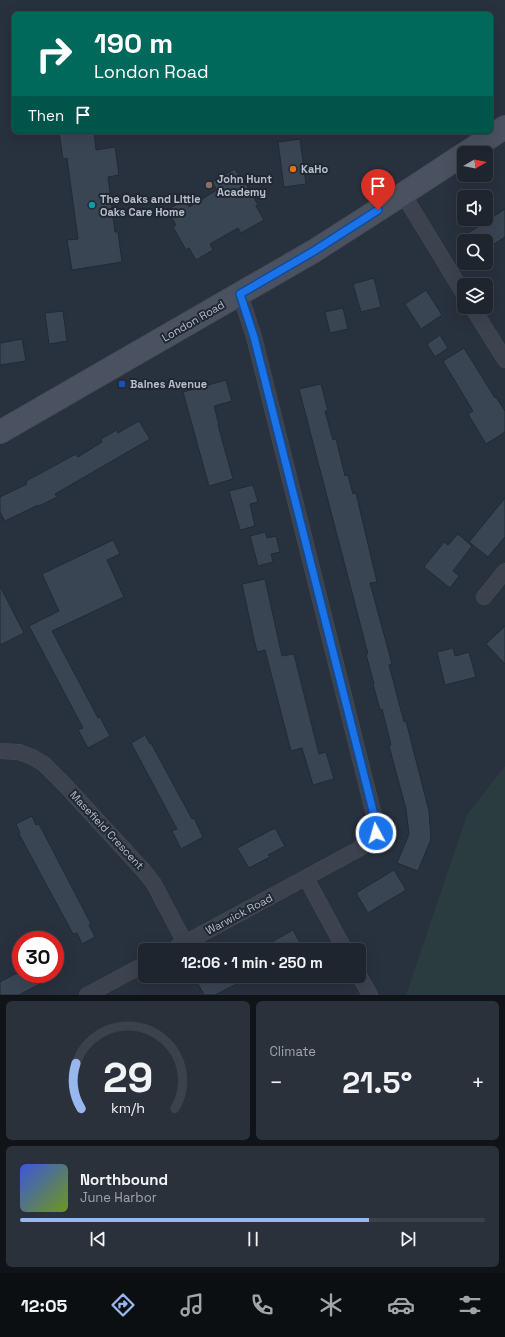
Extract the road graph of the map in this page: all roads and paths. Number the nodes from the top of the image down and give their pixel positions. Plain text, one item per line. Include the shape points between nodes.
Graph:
1 (505, 127) edge
2 (477, 146) edge
3 (457, 159) edge
4 (403, 194) junction
5 (457, 283) edge
6 (240, 294) junction
7 (476, 314) edge
8 (505, 360) edge
9 (0, 432) edge
10 (505, 571) edge
11 (484, 597) dead end
12 (0, 751) edge
13 (306, 878) junction
14 (185, 943) joint
15 (341, 943) edge
16 (138, 968) edge
17 (363, 983) edge
18 (87, 995) edge
19 (370, 995) edge

1 - 2 main road, London Road
3 - 4 main road, London Road
4 - 5 street
4 - 6 main road, London Road via 314,251
6 - 9 main road, London Road
6 - 13 street, Warwick Road via 254,337 375,819 376,833 372,839
7 - 8 street
10 - 11 street
12 - 14 street, Masefield Crescent via 19,752 32,757 44,764 64,784 154,884
13 - 14 street, Warwick Road
13 - 15 street
16 - 18 street
17 - 19 street

